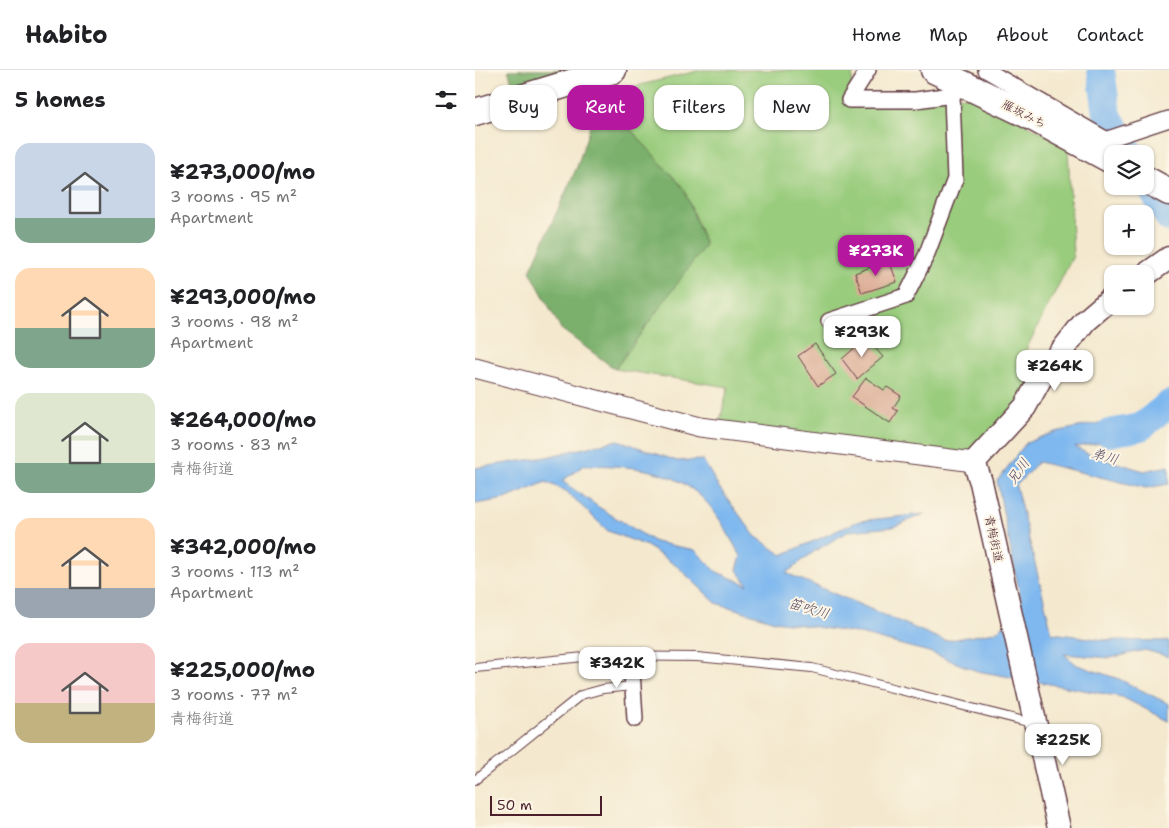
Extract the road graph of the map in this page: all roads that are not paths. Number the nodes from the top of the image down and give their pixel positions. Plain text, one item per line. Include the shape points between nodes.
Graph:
1 (613, 70) edge
2 (868, 70) edge
3 (934, 70) edge
4 (968, 83) edge
5 (475, 112) edge
6 (1169, 119) edge
7 (1103, 151) edge
8 (1154, 184) edge
9 (1169, 192) edge
10 (1104, 305) edge
11 (829, 321) dead end
12 (475, 368) edge
13 (978, 472) junction
14 (631, 656) junction
15 (475, 668) edge
16 (632, 686) junction
17 (1033, 718) junction
18 (635, 719) dead end
19 (475, 780) edge
20 (1059, 828) edge

1 - 5 highway
2 - 4 street via 849,100 916,100
3 - 4 highway, 雁坂みち
4 - 7 highway, 雁坂みち
4 - 11 street via 955,179 926,256 906,296
6 - 7 street
8 - 9 highway
10 - 13 main road via 1085,321 1042,376 1025,407
12 - 13 street via 700,427
13 - 17 main road, 青梅街道
14 - 15 lane via 594,656
14 - 16 street
14 - 17 lane via 697,657 812,668
16 - 18 street
16 - 19 lane via 581,695
17 - 20 main road, 青梅街道

